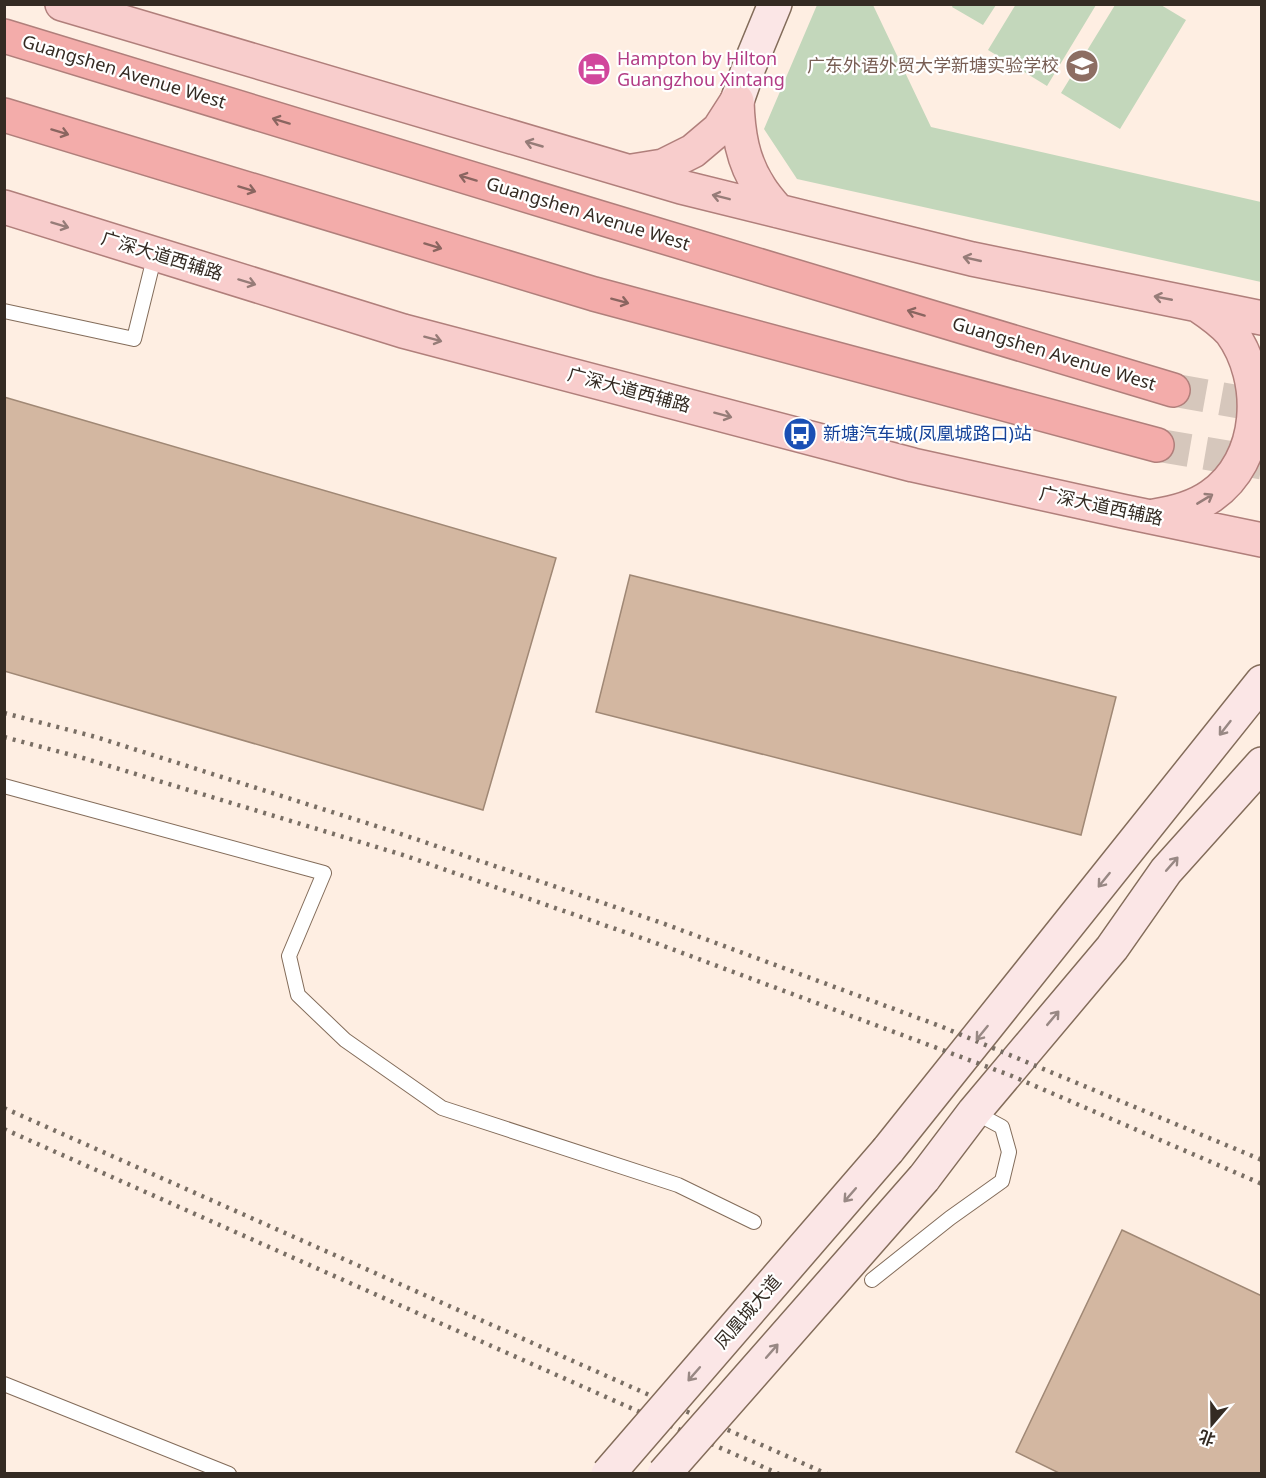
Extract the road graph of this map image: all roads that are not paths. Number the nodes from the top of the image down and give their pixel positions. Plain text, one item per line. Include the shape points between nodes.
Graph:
1 (62, 4) edge
2 (775, 4) edge
3 (4, 36) edge
4 (737, 101) junction
5 (4, 115) edge
6 (630, 172) junction
7 (4, 207) edge
8 (778, 211) junction
9 (155, 254) junction
10 (1196, 304) junction
11 (4, 310) edge
12 (1262, 318) edge
13 (1173, 390) tunnel mouth
14 (1157, 445) tunnel mouth
15 (1150, 517) junction
16 (1262, 540) edge
17 (1262, 682) edge
18 (1262, 764) edge
19 (4, 786) edge
20 (974, 1112) junction
21 (754, 1222) dead end
22 (872, 1280) dead end
23 (4, 1384) edge
24 (229, 1473) edge
25 (608, 1473) edge
26 (664, 1473) edge

6 -> 1 main road
2 - 4 main road
13 -> 3 highway, Guangshen Avenue West
4 - 6 main road via 719,129 693,151 663,166
4 - 8 main road via 738,131 746,160 759,188
5 -> 14 highway via 594,294
8 -> 6 main road
7 -> 9 main road, 广深大道西辅路
10 -> 8 main road via 972,259
9 - 11 lane via 134,339
9 -> 15 main road, 广深大道西辅路 via 414,334 913,465
10 - 12 main road
15 -> 10 main road via 1192,507 1220,489 1241,464 1257,421 1258,397 1246,353 1216,317
15 - 16 main road, 广深大道西辅路
17 -> 25 main road, 凤凰城大道, bridge via 888,1150
20 -> 18 main road via 1112,948 1166,871
19 - 21 lane via 324,873 289,956 298,995 345,1040 442,1108 678,1185
20 - 22 lane via 1002,1127 1009,1152 1002,1181
26 -> 20 main road, bridge via 924,1178
23 - 24 lane

